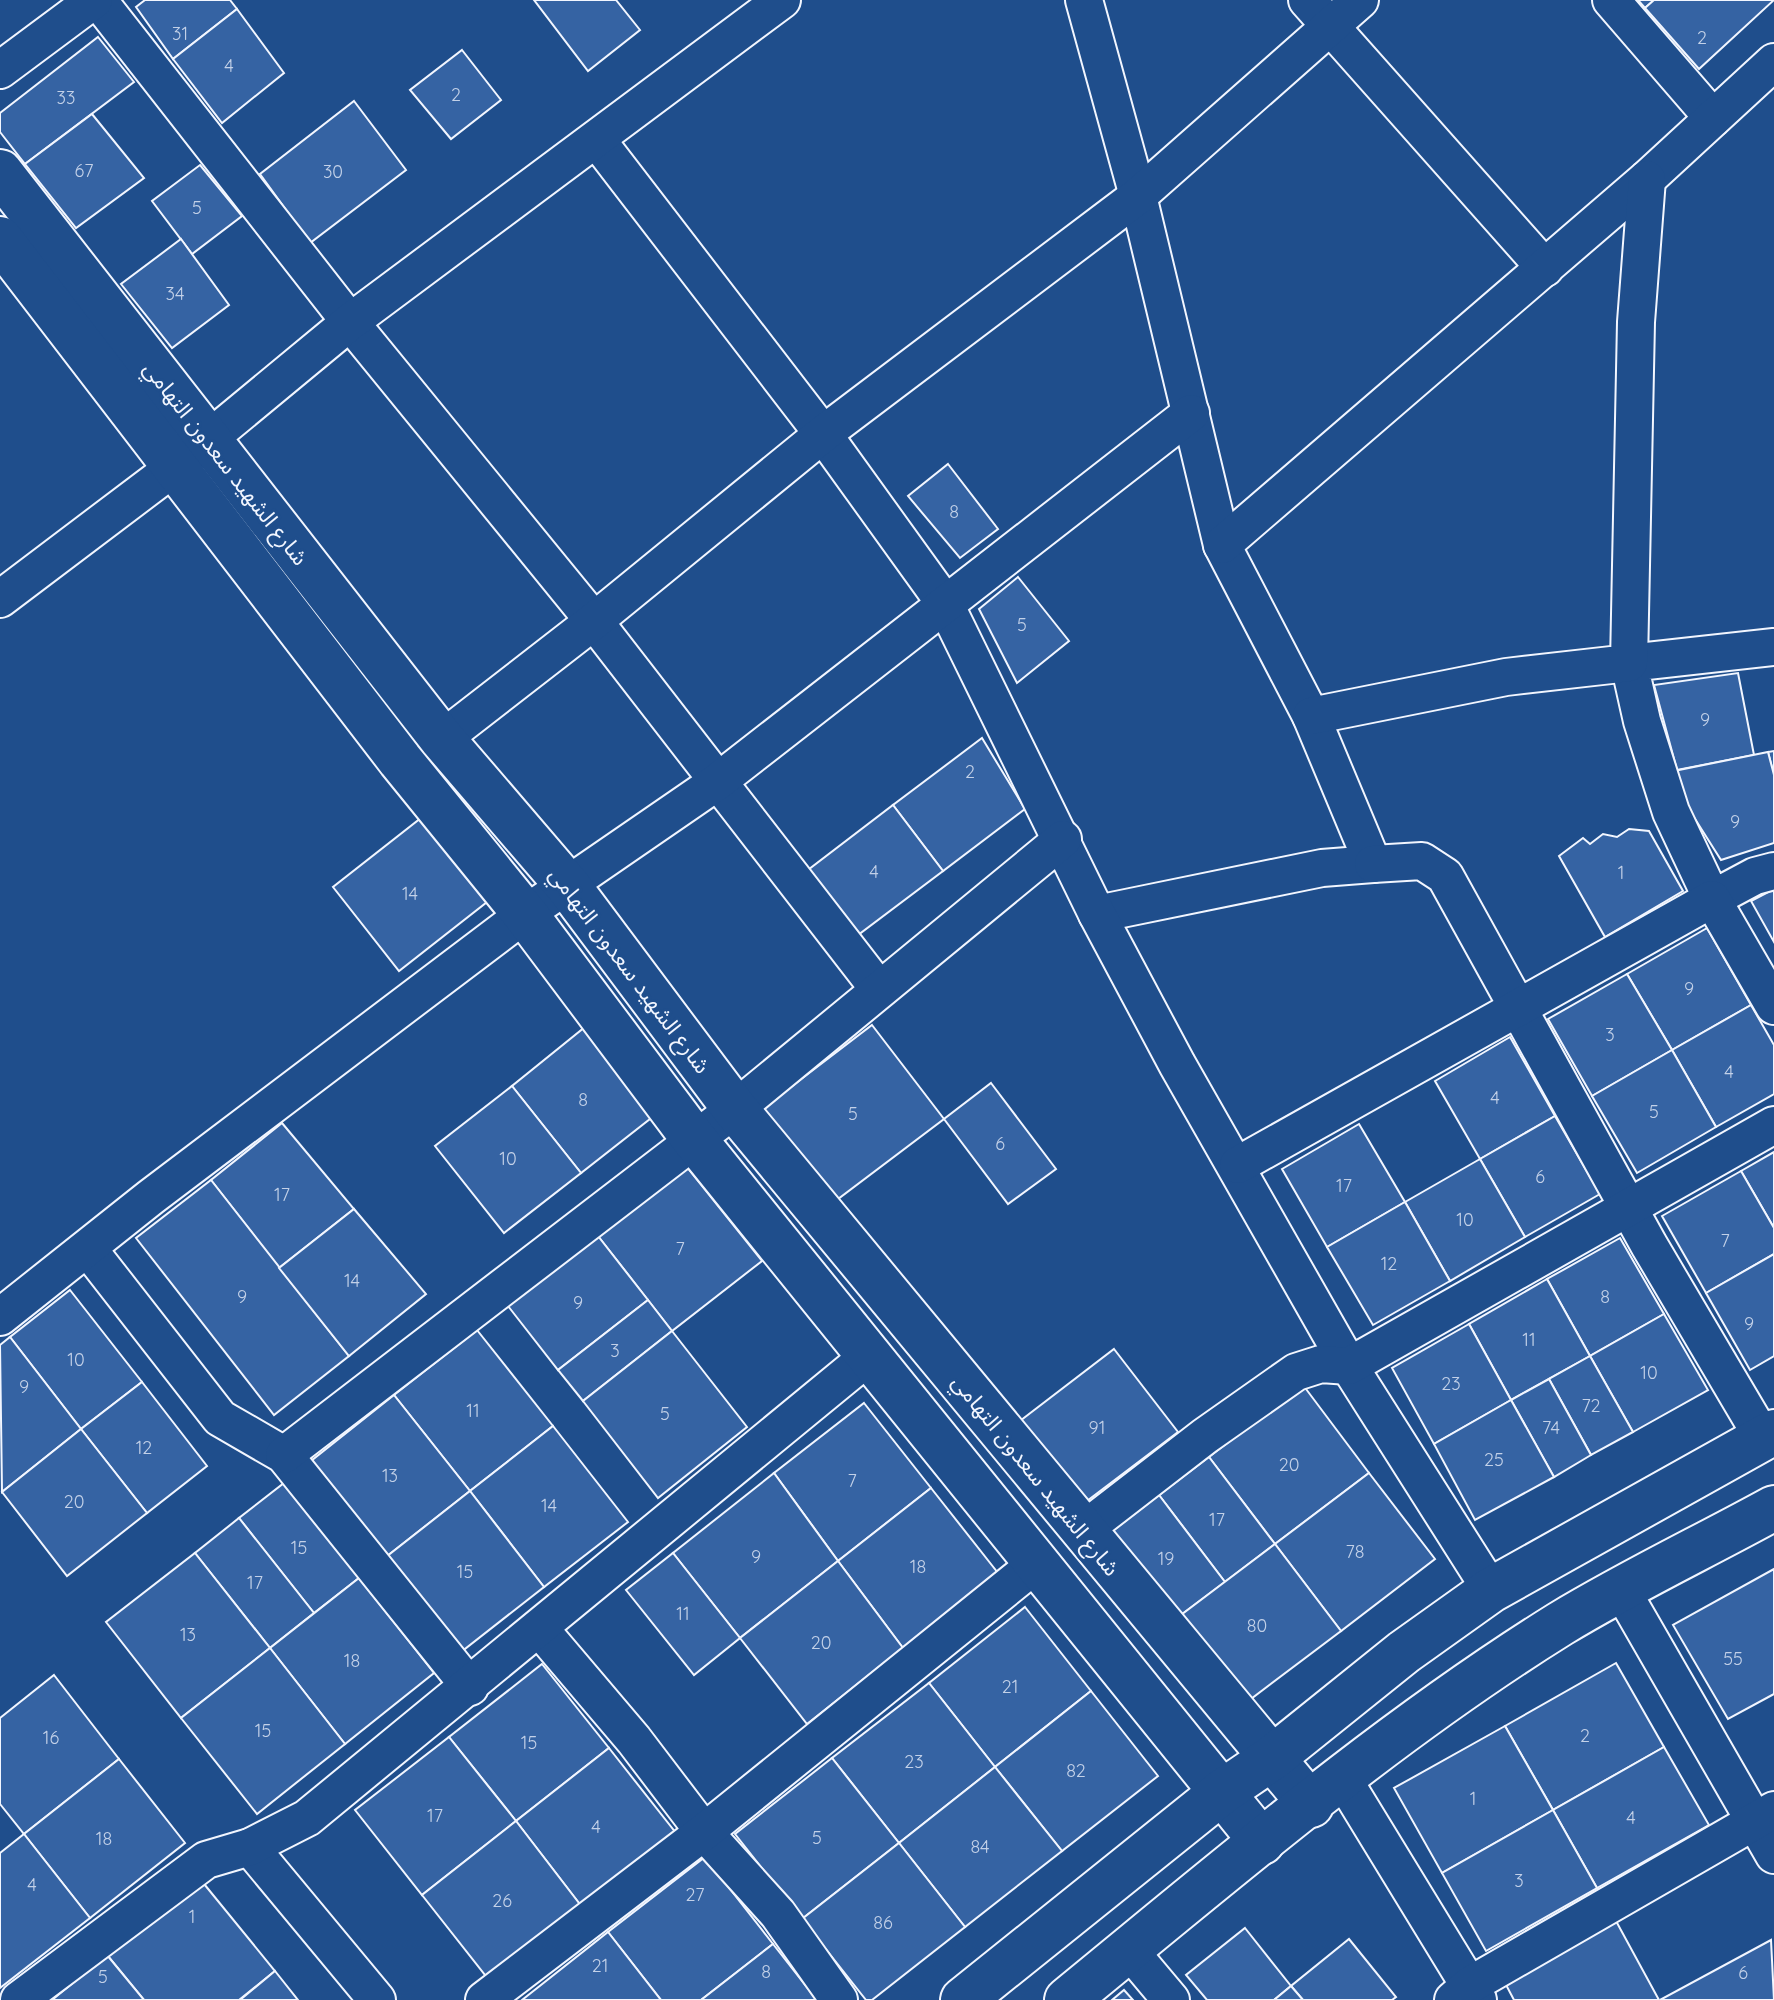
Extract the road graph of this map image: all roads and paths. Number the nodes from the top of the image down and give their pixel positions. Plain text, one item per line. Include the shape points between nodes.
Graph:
1 (96, 0) edge
2 (782, 0) edge
3 (1084, 0) edge
4 (1360, 0) edge
5 (1611, 0) edge
6 (1319, 13) edge
7 (1774, 62) edge
8 (0, 70) edge
9 (1713, 118) junction
10 (597, 140) junction
11 (0, 172) edge
12 (1647, 179) junction
13 (1138, 196) junction
14 (0, 239) edge
15 (1545, 268) junction
16 (350, 322) junction
17 (1191, 413) junction
18 (823, 434) junction
19 (192, 454) junction
20 (1222, 545) junction
21 (0, 599) edge
22 (944, 602) junction
23 (594, 621) junction
24 (1774, 647) edge
25 (1629, 663) junction
26 (1311, 716) junction
27 (442, 739) junction
28 (717, 782) junction
29 (1063, 839) junction
30 (1373, 864) junction
31 (1774, 871) edge
32 (568, 886) junction
33 (1712, 899) junction
34 (525, 914) junction
35 (1097, 914) junction
36 (878, 988) junction
37 (1774, 1006) edge
38 (1518, 1009) junction
39 (735, 1109) junction
40 (1774, 1125) edge
41 (694, 1139) junction
42 (1238, 1165) junction
43 (1630, 1208) junction
44 (89, 1250) junction
45 (0, 1317) edge
46 (869, 1356) junction
47 (1349, 1366) junction
48 (1768, 1435) edge
49 (284, 1455) junction
50 (1774, 1508) edge
51 (1082, 1531) junction
52 (1036, 1564) junction
53 (1491, 1590) junction
54 (1622, 1591) junction
55 (539, 1628) junction
56 (470, 1687) junction
57 (1272, 1758) junction
58 (1222, 1792) junction
59 (1327, 1792) junction
60 (1765, 1815) edge
61 (704, 1832) junction
62 (1262, 1842) junction
63 (250, 1847) junction
64 (1774, 1855) edge
65 (1129, 1950) junction
66 (1467, 1995) edge
67 (19, 2000) edge
68 (377, 2000) edge
69 (484, 2000) edge
70 (839, 2000) edge
71 (963, 2000) edge
72 (1067, 2000) edge
73 (1171, 2000) edge

1 - 8 street
1 - 16 street
2 - 10 street
3 - 13 street
4 - 6 street
5 - 9 street
6 - 13 street
6 - 15 street
7 - 9 street
9 - 12 street
10 - 16 street
10 - 18 street
11 - 19 street, شارع الشهيد سعدون التهامي
12 - 15 street
12 - 25 street via 1636,322
13 - 17 street
13 - 18 street
14 - 19 street, شارع الشهيد سعدون التهامي
15 - 20 street
16 - 19 street
16 - 23 street
17 - 20 street
17 - 22 street
18 - 22 street
18 - 23 street
19 - 21 street
19 - 27 street, شارع الشهيد سعدون التهامي
19 - 34 street, شارع الشهيد سعدون التهامي via 400,760
20 - 26 street
22 - 28 street
22 - 29 street
23 - 27 street
23 - 28 street
24 - 25 street
25 - 26 street via 1506,677
25 - 33 street via 1671,812
26 - 30 street
27 - 32 street, شارع الشهيد سعدون التهامي
28 - 32 street
28 - 36 street
29 - 35 street
29 - 36 street
30 - 35 street via 1322,868
30 - 38 street via 1422,861 1445,876
31 - 33 street
32 - 34 street
32 - 39 street, شارع الشهيد سعدون التهامي
33 - 37 street
33 - 38 street
34 - 41 street, شارع الشهيد سعدون التهامي
34 - 44 street via 151,1197
35 - 42 street
36 - 39 street
38 - 42 street
38 - 43 street
39 - 41 street
39 - 51 street, شارع الشهيد سعدون التهامي
40 - 43 street
41 - 46 street, شارع الشهيد سعدون التهامي
41 - 49 street
42 - 47 street
43 - 47 street
43 - 48 street
44 - 45 street
44 - 49 street via 220,1418
46 - 52 street, شارع الشهيد سعدون التهامي
46 - 55 street
47 - 51 street via 1321,1364 1296,1372
47 - 53 street
48 - 53 street
49 - 56 street
50 - 54 street
51 - 57 street, شارع الشهيد سعدون التهامي
52 - 58 street, شارع الشهيد سعدون التهامي
52 - 61 street
53 - 57 street
54 - 59 street via 1562,1623 1477,1680
54 - 60 street
55 - 56 street
55 - 61 street
56 - 63 street via 307,1818
57 - 58 street
57 - 59 street, شارع الشهيد سعدون التهامي
58 - 62 street, شارع الشهيد سعدون التهامي
58 - 71 street
59 - 62 street
59 - 66 street
60 - 64 street
60 - 66 street
61 - 69 street
61 - 70 street via 778,1914
62 - 65 street
63 - 67 street via 206,1860
63 - 68 street
65 - 72 street
65 - 73 street

